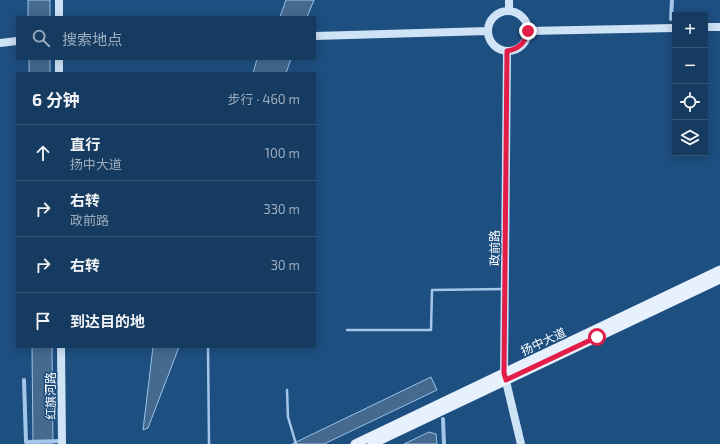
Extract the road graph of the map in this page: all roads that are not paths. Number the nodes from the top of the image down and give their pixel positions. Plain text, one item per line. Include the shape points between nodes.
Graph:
1 (59, 0) edge
2 (509, 0) edge
3 (672, 0) edge
4 (509, 11) junction
5 (59, 16) edge
6 (671, 20) dead end
7 (720, 27) edge
8 (672, 28) edge
9 (708, 28) edge
10 (488, 31) junction
11 (528, 31) junction
12 (316, 36) edge
13 (16, 41) edge
14 (0, 43) edge
15 (507, 51) junction
16 (59, 60) edge
17 (59, 72) edge
18 (720, 270) edge
19 (720, 279) edge
20 (505, 289) junction
21 (347, 330) dead end
22 (61, 348) edge
23 (208, 348) edge
24 (505, 376) junction
25 (24, 380) dead end
26 (287, 390) dead end
27 (443, 419) dead end
28 (62, 442) edge
29 (209, 444) edge
30 (296, 444) edge
31 (355, 444) edge
32 (372, 444) edge
33 (444, 444) edge
34 (521, 444) edge

1 - 5 street
2 - 4 street
3 - 6 street
4 - 10 street via 494,16
4 - 11 street via 523,18
7 - 9 street
8 - 11 street
10 - 12 street
10 - 15 street via 494,45
11 - 15 street via 521,45
13 - 14 street
15 - 20 street, 政前路
16 - 17 street
18 - 24 main road, 扬中大道
19 - 24 main road, 扬中大道
20 - 21 lane via 432,290 431,330
20 - 24 street, 政前路
22 - 28 street, 红旗河路
23 - 29 lane
24 - 31 main road, 扬中大道
24 - 32 main road, 扬中大道
24 - 34 street, 政前路
25 - 28 street via 26,442
26 - 30 lane via 288,417
27 - 33 street

